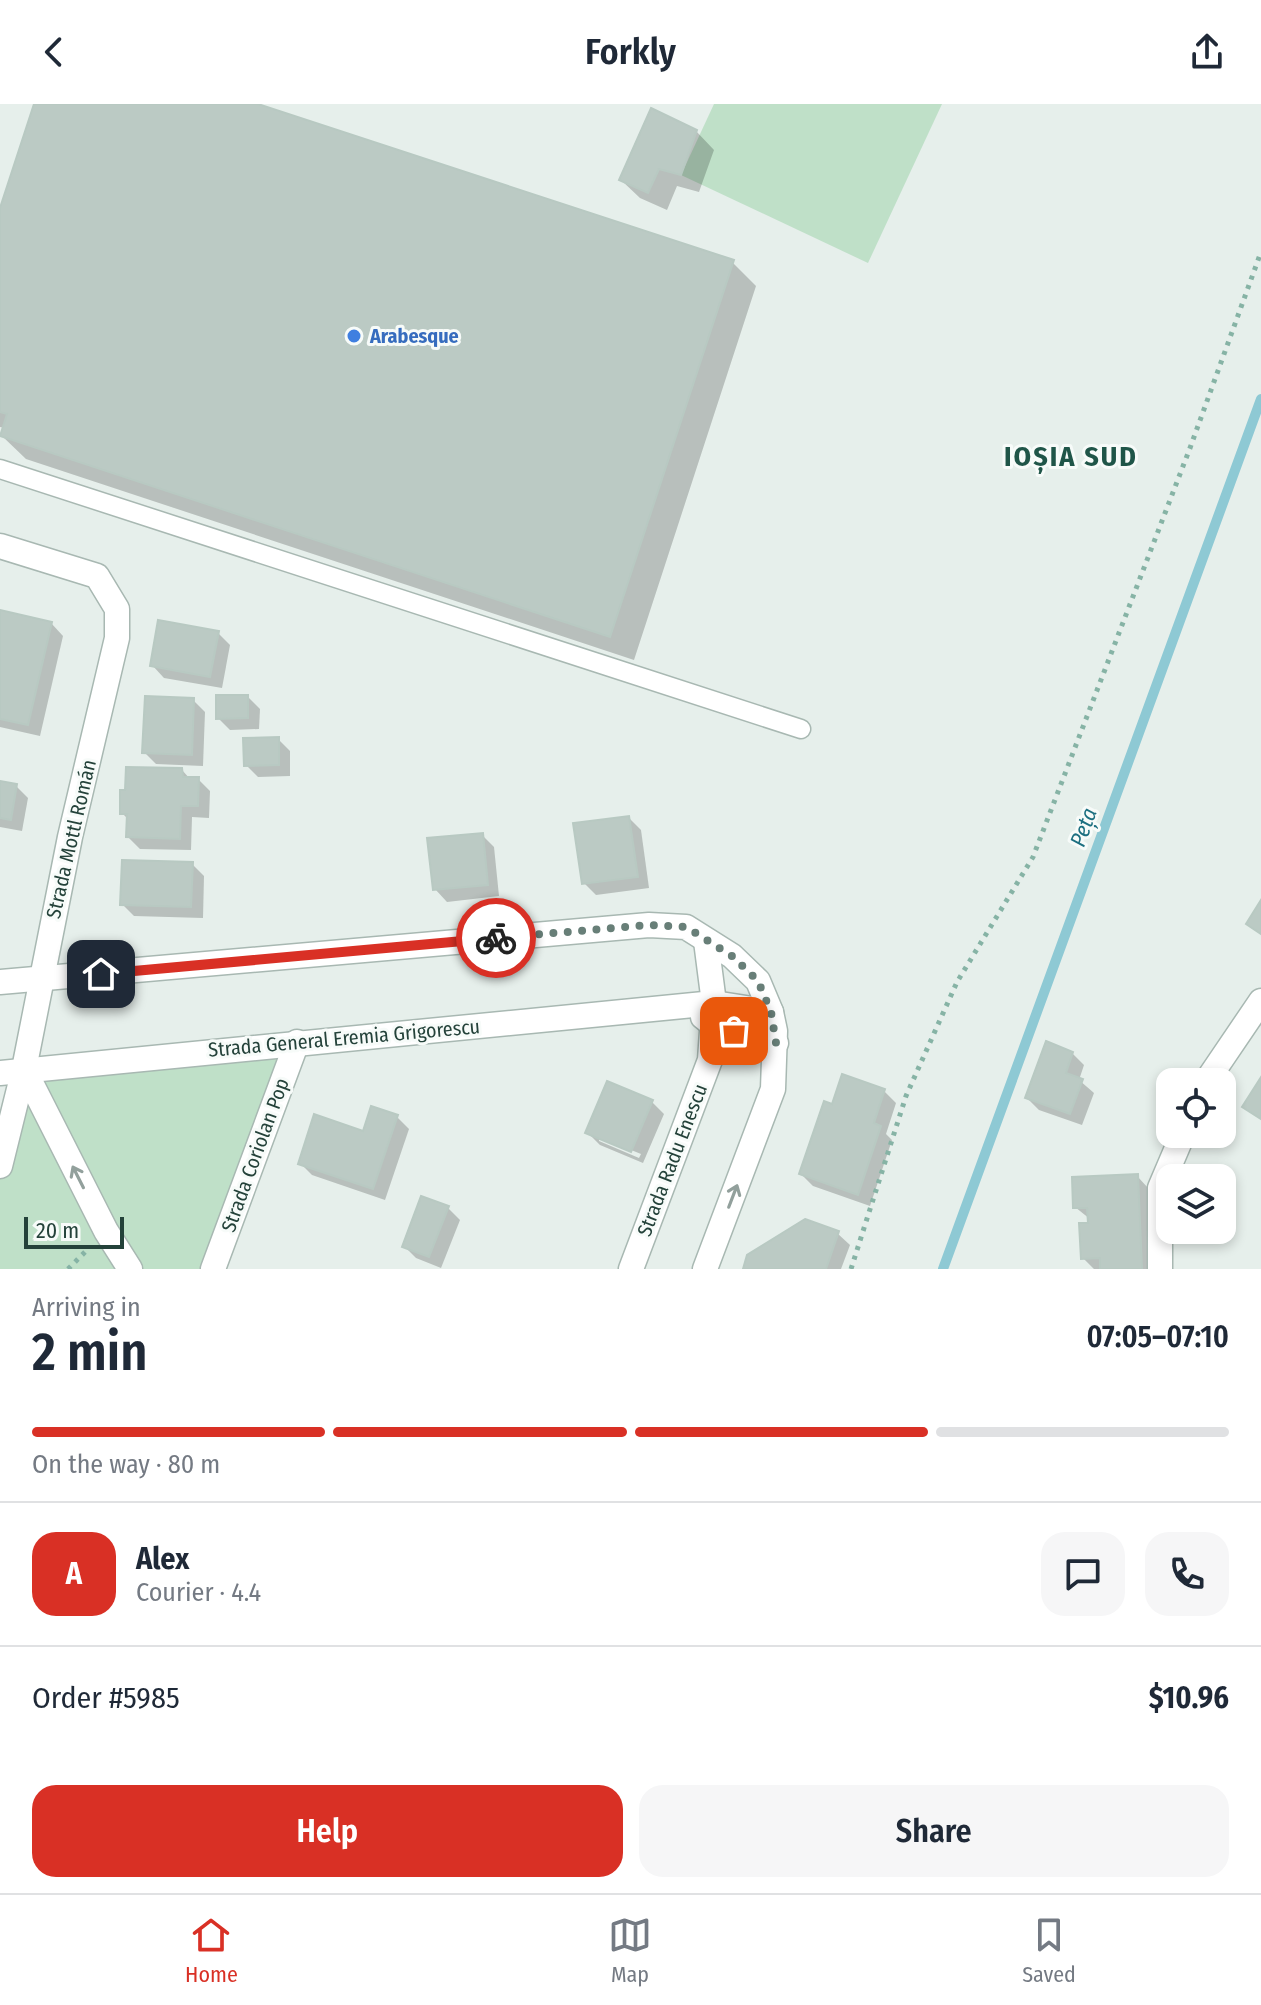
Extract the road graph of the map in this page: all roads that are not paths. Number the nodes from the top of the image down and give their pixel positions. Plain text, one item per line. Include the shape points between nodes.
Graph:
1 (0, 469) edge
2 (0, 546) edge
3 (801, 729) dead end
4 (706, 941) junction
5 (40, 979) junction
6 (0, 982) edge
7 (1261, 1001) edge
8 (771, 1012) junction
9 (714, 1014) junction
10 (297, 1042) junction
11 (776, 1043) junction
12 (1216, 1068) edge
13 (12, 1071) edge
14 (1177, 1148) edge
15 (0, 1166) edge
16 (130, 1269) edge
17 (213, 1269) edge
18 (631, 1269) edge
19 (705, 1269) edge
20 (1160, 1269) edge

1 - 3 lane
2 - 5 street, Strada Mottl Román via 97,576 117,609 117,638
4 - 5 street via 686,927 649,925
4 - 8 street via 758,981
4 - 9 street, Strada Radu Enescu
5 - 6 street
5 - 13 street, Strada Mottl Román
7 - 12 street
8 - 9 street, Strada General Eremia Grigorescu
8 - 11 street
9 - 10 street, Strada General Eremia Grigorescu via 688,1006
9 - 11 street, Strada General Eremia Grigorescu
9 - 18 street, Strada Radu Enescu via 710,1060
10 - 13 street, Strada General Eremia Grigorescu
10 - 17 street, Strada Coriolan Pop
19 -> 11 street via 773,1089
13 - 15 street
16 -> 13 street
14 - 20 street via 1160,1188

